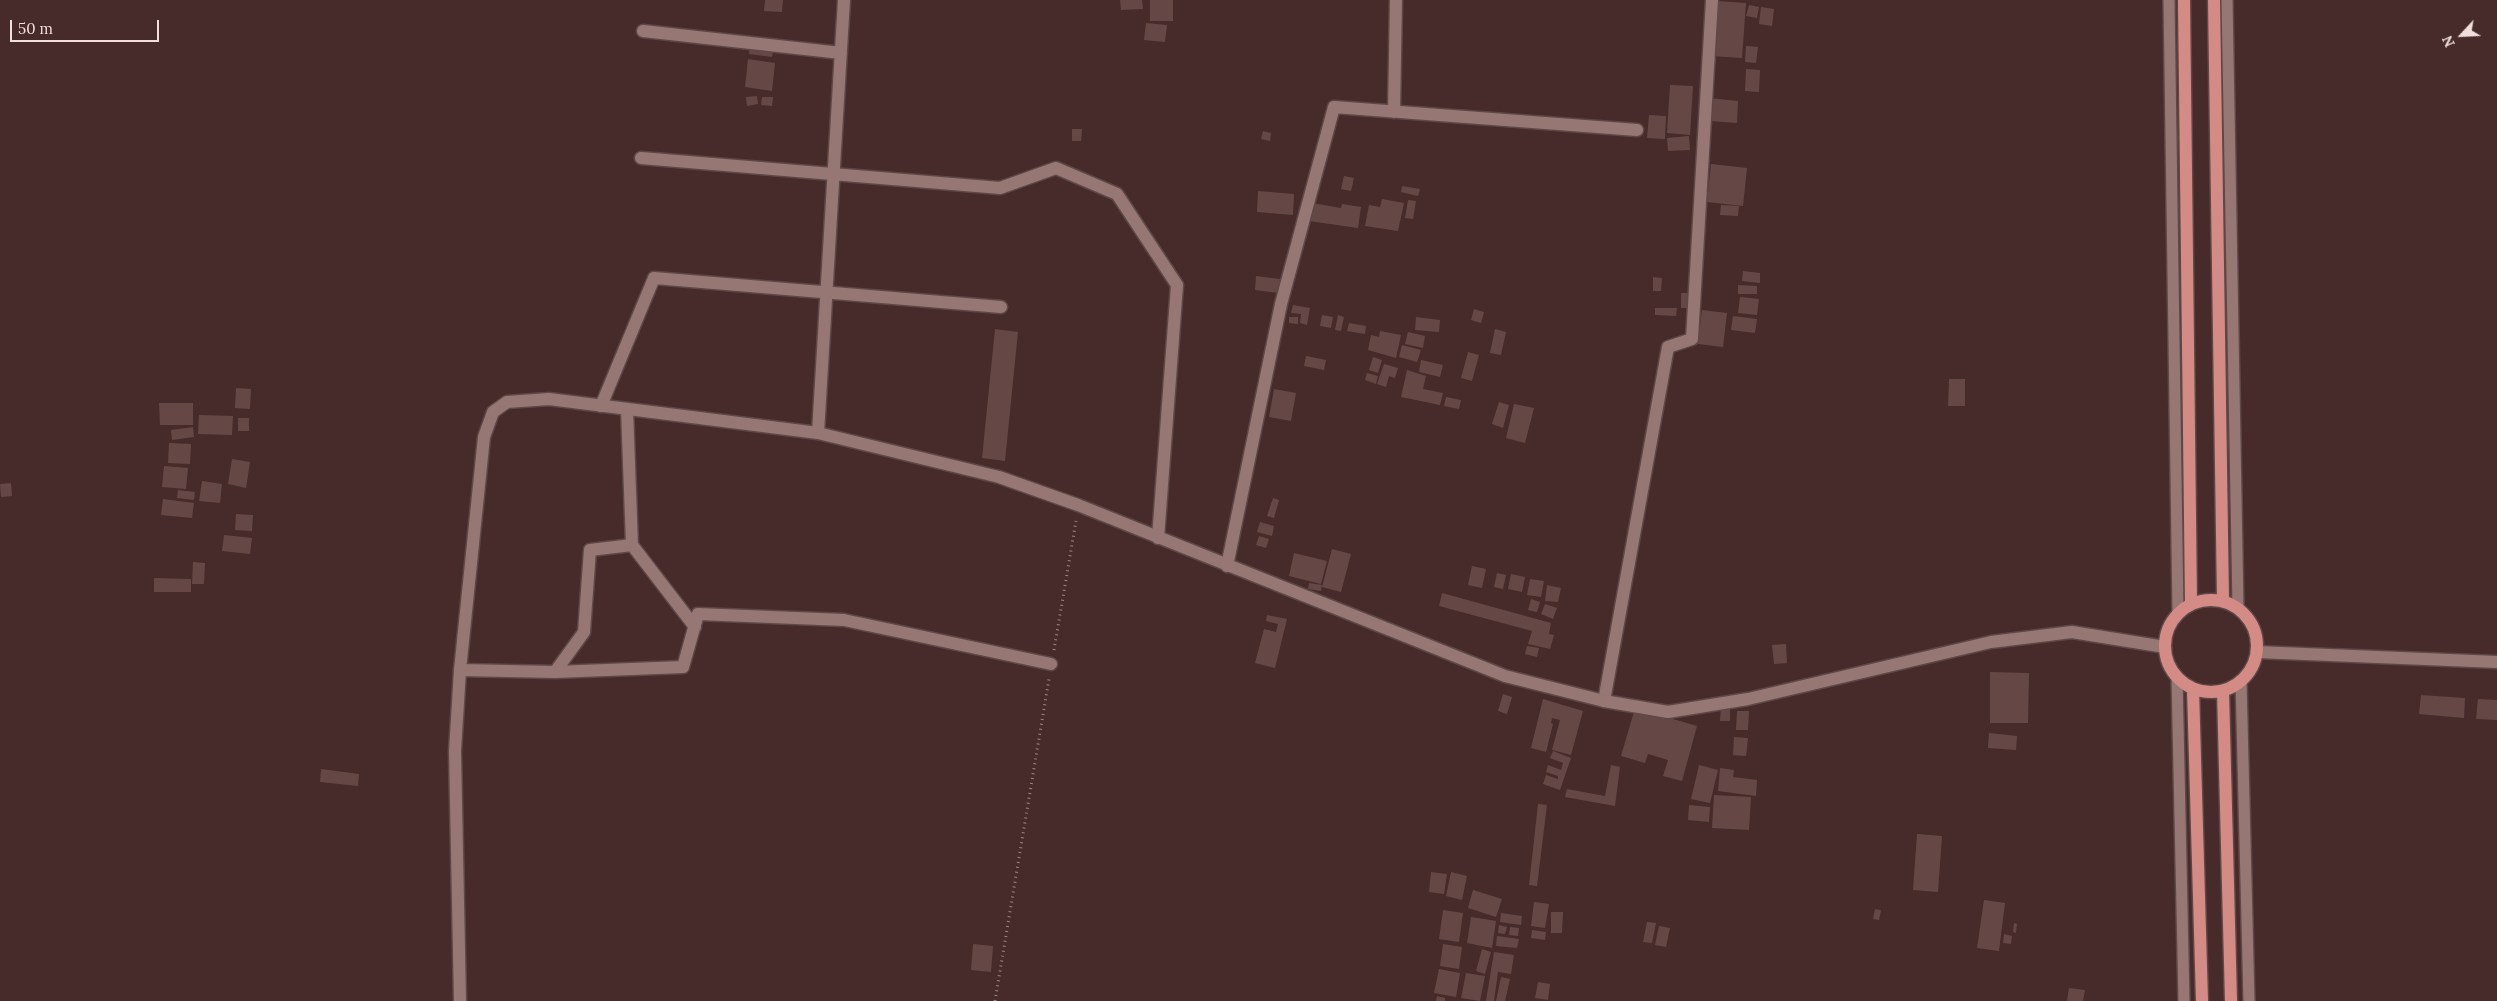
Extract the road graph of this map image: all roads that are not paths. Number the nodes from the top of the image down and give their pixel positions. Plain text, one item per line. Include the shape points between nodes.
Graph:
1 (844, 0) edge
2 (1396, 0) edge
3 (1712, 0) edge
4 (2169, 0) edge
5 (2184, 0) edge
6 (2214, 0) edge
7 (2227, 0) edge
8 (643, 31) dead end
9 (841, 53) junction
10 (1394, 112) junction
11 (1637, 130) dead end
12 (641, 158) dead end
13 (833, 173) junction
14 (826, 293) junction
15 (1001, 308) dead end
16 (601, 406) junction
17 (627, 409) junction
18 (818, 433) junction
19 (1158, 538) junction
20 (632, 545) junction
21 (1227, 566) junction
22 (2223, 600) junction
23 (2191, 603) junction
24 (2238, 607) junction
25 (2178, 612) junction
26 (695, 627) junction
27 (2165, 647) junction
28 (2257, 652) junction
29 (2497, 662) edge
30 (1051, 664) road end
31 (460, 670) junction
32 (555, 672) junction
33 (2177, 677) junction
34 (2241, 681) junction
35 (2194, 689) junction
36 (2223, 691) junction
37 (1604, 701) junction
38 (460, 1001) edge
39 (2184, 1001) edge
40 (2202, 1001) edge
41 (2231, 1001) edge
42 (2249, 1001) edge

1 - 9 street
2 - 10 street
3 - 37 street via 1692,339 1668,347
4 - 25 lane
5 - 23 main road
6 - 22 main road
7 - 24 lane
8 - 9 street
9 - 13 street
10 - 11 street
10 - 21 street via 1334,107 1281,304
12 - 13 street
13 - 14 street
13 - 19 street via 1000,188 1056,168 1116,194 1177,285
14 - 15 street
14 - 16 street via 654,278
14 - 18 street
16 - 17 street
16 - 31 street via 549,399 507,402 493,412 484,437
17 - 18 street
17 - 20 street
18 - 19 street via 998,478 1078,505
19 - 21 street
20 - 26 street
20 - 32 street via 590,550 584,632
21 - 37 street via 1504,676
22 - 23 main road
22 - 24 main road
23 - 25 main road
24 - 28 main road via 2256,632
25 - 27 main road via 2169,626
26 - 30 street via 698,614 844,620
26 - 32 street via 683,667
27 - 33 main road via 2165,656
27 - 37 street via 2072,632 1991,642 1748,699 1668,712
28 - 29 street
28 - 34 main road via 2248,675
31 - 32 street
31 - 38 street via 455,750
33 - 35 main road
33 - 39 lane
34 - 36 main road
34 - 42 lane
35 - 36 main road
35 - 40 main road
36 - 41 main road

